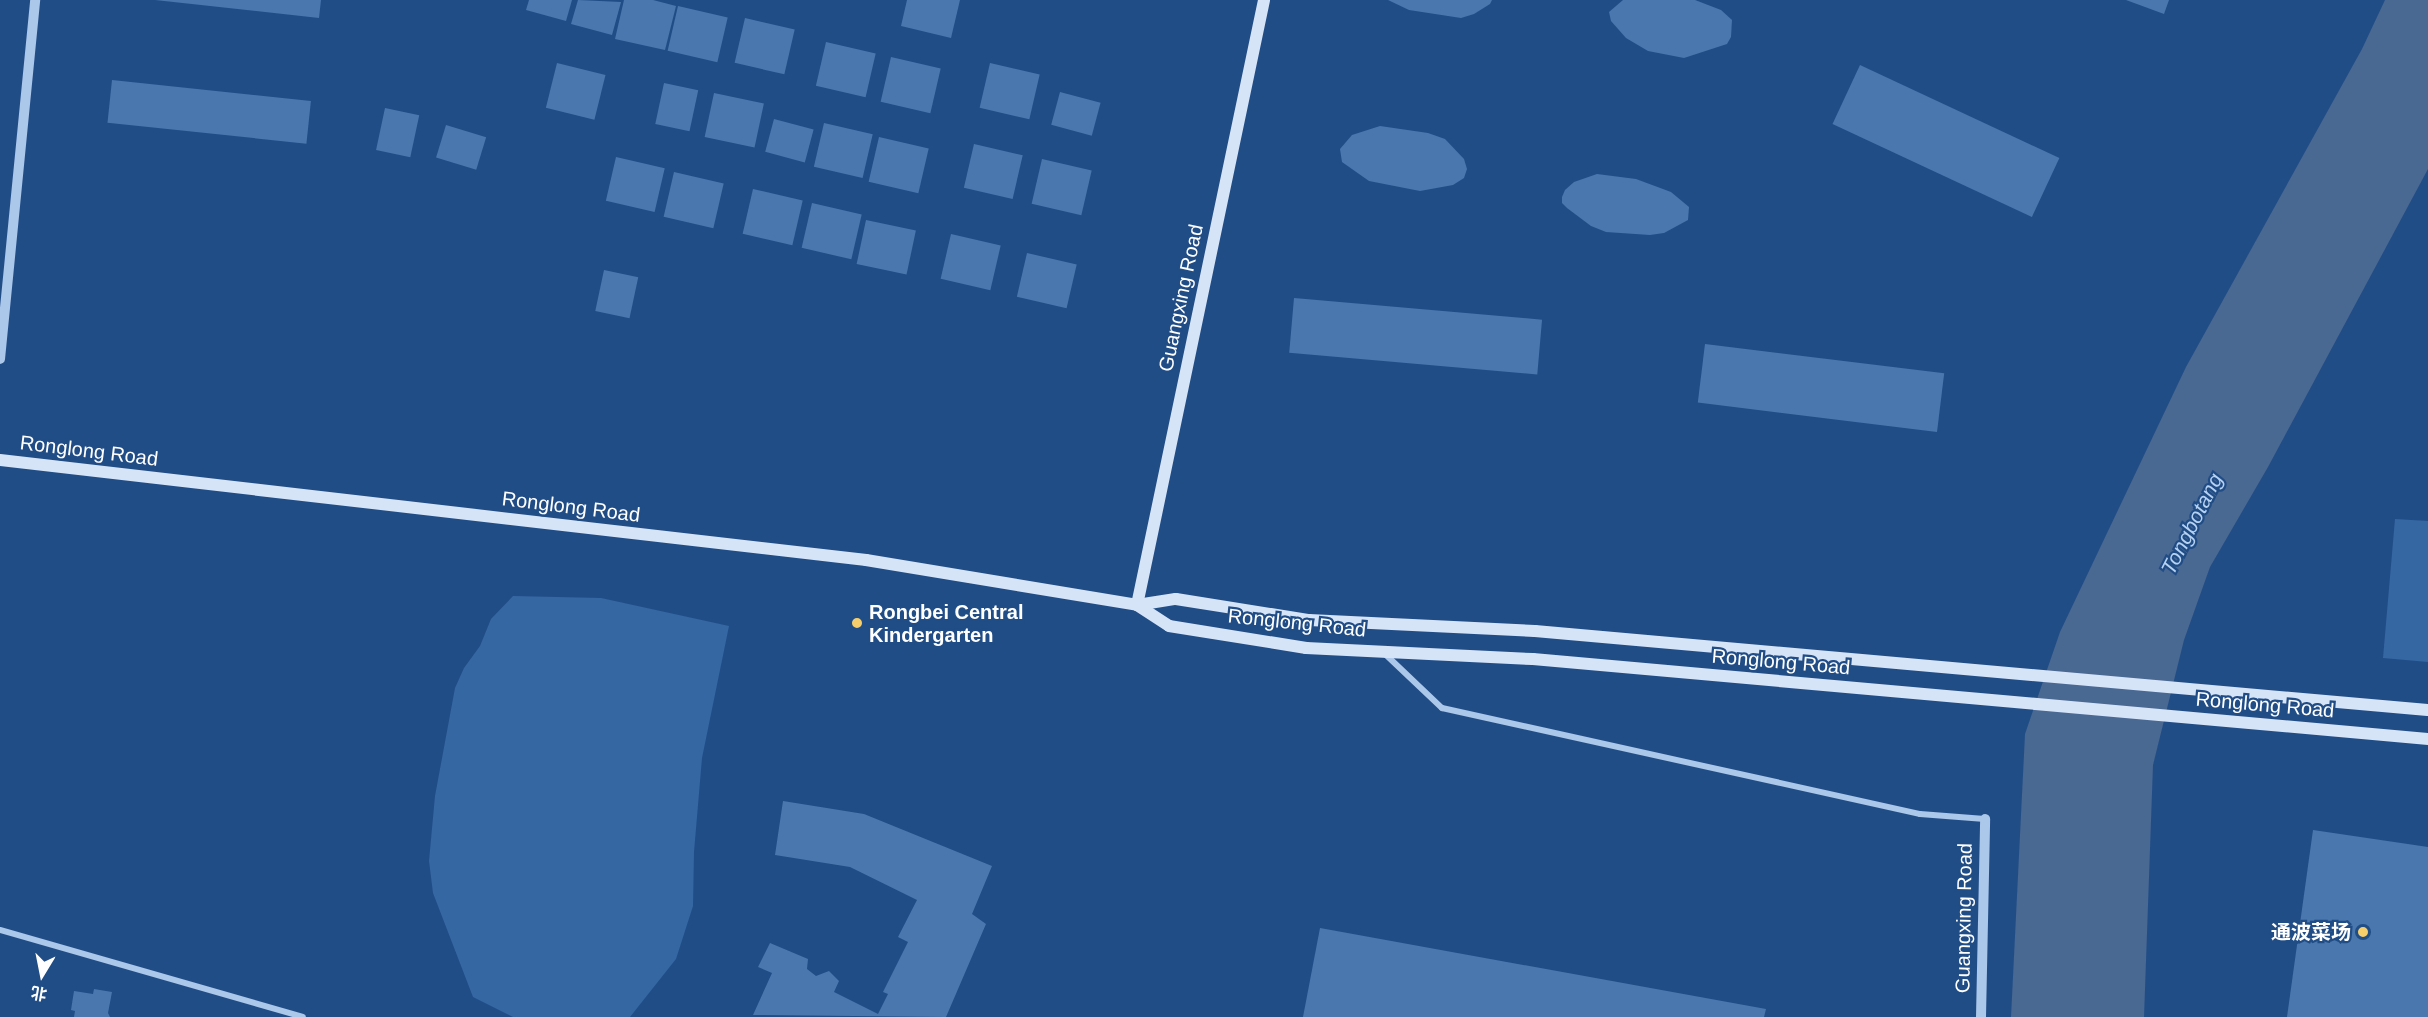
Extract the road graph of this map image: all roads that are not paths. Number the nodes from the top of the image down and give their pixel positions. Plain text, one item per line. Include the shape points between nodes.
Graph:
1 (35, 0) edge
2 (1264, 0) edge
3 (0, 359) edge
4 (0, 460) edge
5 (1137, 604) junction
6 (1382, 651) junction
7 (2428, 710) edge
8 (2428, 740) edge
9 (1985, 819) joint
10 (0, 930) edge
11 (303, 1017) edge
12 (1981, 1017) edge

1 - 3 street
2 - 5 main road, Guangxing Road
4 - 5 main road, Ronglong Road via 866,560
5 - 6 main road, Ronglong Road via 1169,626 1306,648
5 - 7 main road, Ronglong Road via 1176,599 1309,620 1535,631
6 - 8 main road, Ronglong Road via 1533,659
6 - 9 street via 1442,708 1920,814
9 - 12 street, Guangxing Road
10 - 11 street

